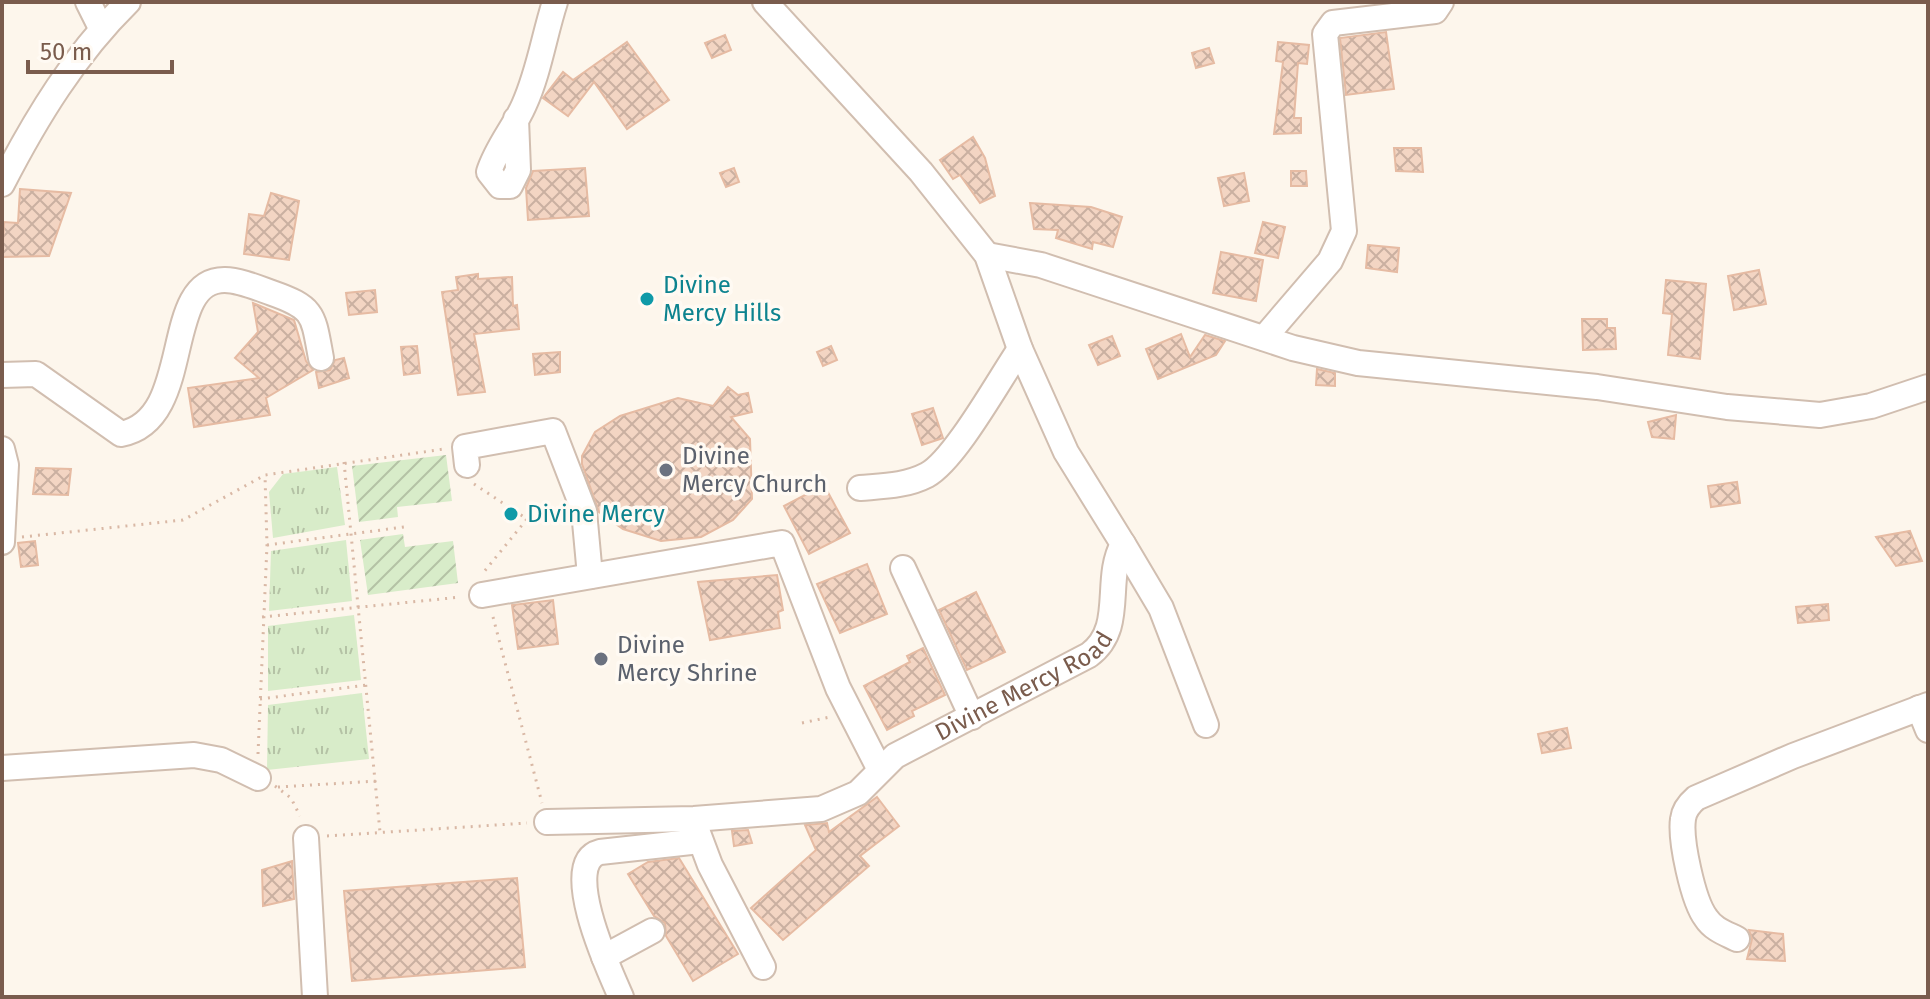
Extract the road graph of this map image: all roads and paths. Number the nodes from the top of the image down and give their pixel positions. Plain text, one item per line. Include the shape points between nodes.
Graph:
1 (88, 2) edge
2 (128, 2) edge
3 (555, 2) edge
4 (765, 2) edge
5 (1441, 2) edge
6 (101, 28) junction
7 (516, 119) dead end
8 (2, 184) edge
9 (987, 255) junction
10 (1264, 338) junction
11 (1020, 349) junction
12 (321, 358) dead end
13 (2, 375) edge
14 (1928, 387) edge
15 (2, 449) edge
16 (344, 462) junction
17 (467, 464) junction
18 (265, 475) junction
19 (860, 488) dead end
20 (404, 527) dead end
21 (352, 533) junction
22 (2, 540) edge
23 (1123, 544) junction
24 (267, 545) junction
25 (903, 568) dead end
26 (590, 576) junction
27 (484, 588) junction
28 (359, 609) junction
29 (262, 617) junction
30 (367, 685) junction
31 (259, 700) junction
32 (849, 713) junction
33 (1925, 714) edge
34 (972, 717) junction
35 (802, 723) dead end
36 (1206, 725) dead end
37 (2, 768) edge
38 (880, 770) junction
39 (258, 778) joint
40 (378, 781) junction
41 (547, 822) junction
42 (697, 830) junction
43 (380, 833) junction
44 (306, 838) junction
45 (652, 931) dead end
46 (1737, 939) dead end
47 (604, 957) junction
48 (763, 967) dead end
49 (315, 997) edge
50 (621, 997) edge

1 - 6 street
2 - 6 street
3 - 7 street
4 - 9 street via 921,172
5 - 10 street via 1435,11 1333,23 1325,34 1344,231 1330,261
6 - 8 street via 48,103
9 - 10 street via 1041,265
9 - 11 street
10 - 14 street via 1358,363 1597,387 1774,413 1820,415 1871,406
11 - 19 street via 960,441 931,473 906,484
11 - 23 street via 1066,452
12 - 13 street via 308,309 224,280 206,285 193,300 162,405 137,431 121,434 36,374
15 - 22 street
16 - 17 path
16 - 18 path
16 - 21 path
17 - 26 street via 553,431 584,511
17 - 27 path via 527,519
18 - 22 path via 183,520
18 - 24 path
20 - 21 path
21 - 24 path
21 - 28 path
23 - 34 street, Divine Mercy Road via 1111,588 1112,619 1101,644 1082,660
23 - 36 street via 1161,608
24 - 29 path
25 - 34 street
26 - 27 street
26 - 32 street via 782,543
27 - 28 path
27 - 41 path
28 - 29 path
28 - 30 path
29 - 31 path
30 - 31 path
30 - 40 path
31 - 39 path
32 - 35 path
32 - 38 street
33 - 46 street via 1793,756 1687,806 1683,832 1698,901 1712,926
34 - 38 street, Divine Mercy Road via 913,745
37 - 39 street via 194,755 221,760
38 - 42 street, Divine Mercy Road via 858,793 821,809
40 - 43 path
40 - 44 path via 278,787 297,807
41 - 42 street, Divine Mercy Road
41 - 43 path
42 - 47 street via 592,854 583,872
42 - 48 street
43 - 44 path
44 - 49 street
45 - 47 street
47 - 50 street

